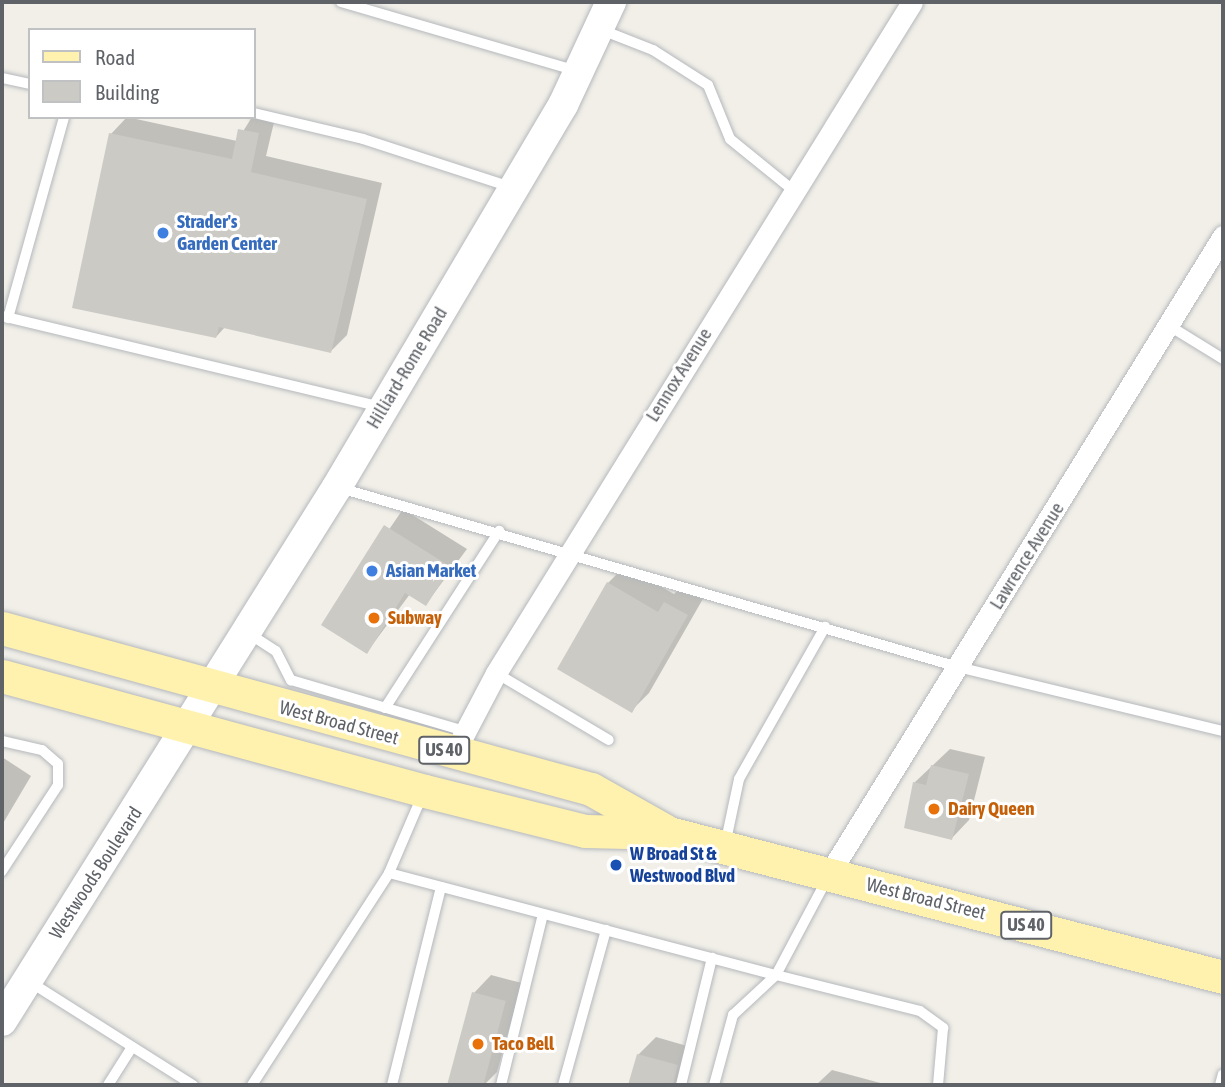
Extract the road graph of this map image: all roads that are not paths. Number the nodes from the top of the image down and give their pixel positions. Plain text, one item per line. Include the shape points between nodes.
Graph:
1 (341, 2) edge
2 (611, 2) edge
3 (912, 2) edge
4 (598, 29) junction
5 (579, 71) junction
6 (2, 78) edge
7 (28, 84) edge
8 (256, 113) edge
9 (63, 119) edge
10 (514, 188) junction
11 (794, 191) junction
12 (1223, 236) edge
13 (5, 317) edge
14 (1168, 325) junction
15 (1223, 359) edge
16 (384, 407) junction
17 (337, 487) junction
18 (499, 531) junction
19 (571, 551) junction
20 (2, 628) edge
21 (825, 628) junction
22 (247, 632) junction
23 (958, 667) junction
24 (496, 673) junction
25 (2, 676) edge
26 (211, 690) junction
27 (385, 708) junction
28 (190, 726) junction
29 (1223, 731) edge
30 (609, 740) dead end
31 (2, 741) edge
32 (459, 742) junction
33 (425, 792) junction
34 (669, 832) junction
35 (725, 847) junction
36 (2, 871) edge
37 (390, 873) junction
38 (829, 874) junction
39 (441, 887) junction
40 (542, 914) junction
41 (606, 930) junction
42 (712, 958) junction
43 (776, 975) junction
44 (1223, 977) edge
45 (27, 980) junction
46 (2, 1021) edge
47 (132, 1047) junction
48 (1223, 1074) edge
49 (108, 1085) edge
50 (194, 1085) edge
51 (252, 1085) edge
52 (391, 1085) edge
53 (500, 1085) edge
54 (563, 1085) edge
55 (681, 1085) edge
56 (714, 1085) edge
57 (938, 1085) edge
58 (1220, 1085) edge

1 - 5 lane
2 - 4 main road, Hilliard-Rome Road
3 - 11 street, Lennox Avenue
4 - 5 main road, Hilliard-Rome Road
4 - 11 lane via 653,50 708,85 730,139
5 - 10 main road, Hilliard-Rome Road
6 - 7 lane
8 - 10 lane via 363,139
9 - 13 lane
10 - 16 main road, Hilliard-Rome Road
11 - 19 street, Lennox Avenue
12 - 14 street, Lawrence Avenue
13 - 16 lane
14 - 15 lane
14 - 23 street, Lawrence Avenue
16 - 17 main road, Hilliard-Rome Road
17 - 18 lane
17 - 22 main road, Hilliard-Rome Road
18 - 19 lane
18 - 27 lane
19 - 21 lane
19 - 24 street, Lennox Avenue
20 - 26 main road, West Broad Street / US 40
21 - 23 lane
21 - 35 lane via 739,779
22 - 26 main road, Hilliard-Rome Road
22 - 27 lane via 276,651 291,680
23 - 29 lane
23 - 38 street, Lawrence Avenue
24 - 30 lane
24 - 32 street, Lennox Avenue
25 - 28 main road, West Broad Street / US 40
26 - 28 main road, Hilliard-Rome Road
26 - 32 main road, West Broad Street / US 40
27 - 32 lane
28 - 33 main road, West Broad Street / US 40
28 - 45 main road, Westwoods Boulevard
31 - 36 lane via 42,750 58,764 58,785
32 - 34 main road, West Broad Street / US 40 via 591,789
33 - 34 main road, West Broad Street / US 40 via 585,831
33 - 37 lane
34 - 35 main road, West Broad Street / US 40
35 - 38 main road, West Broad Street / US 40
37 - 39 lane
37 - 51 lane
38 - 43 lane
38 - 44 main road, West Broad Street / US 40
39 - 40 lane
39 - 52 lane
40 - 41 lane
40 - 53 lane
41 - 42 lane
41 - 54 lane
42 - 43 lane
42 - 55 lane
43 - 56 lane via 733,1015
43 - 57 lane via 920,1012 943,1028
45 - 46 main road, Westwoods Boulevard
45 - 47 lane
47 - 49 lane
47 - 50 lane
48 - 58 lane

